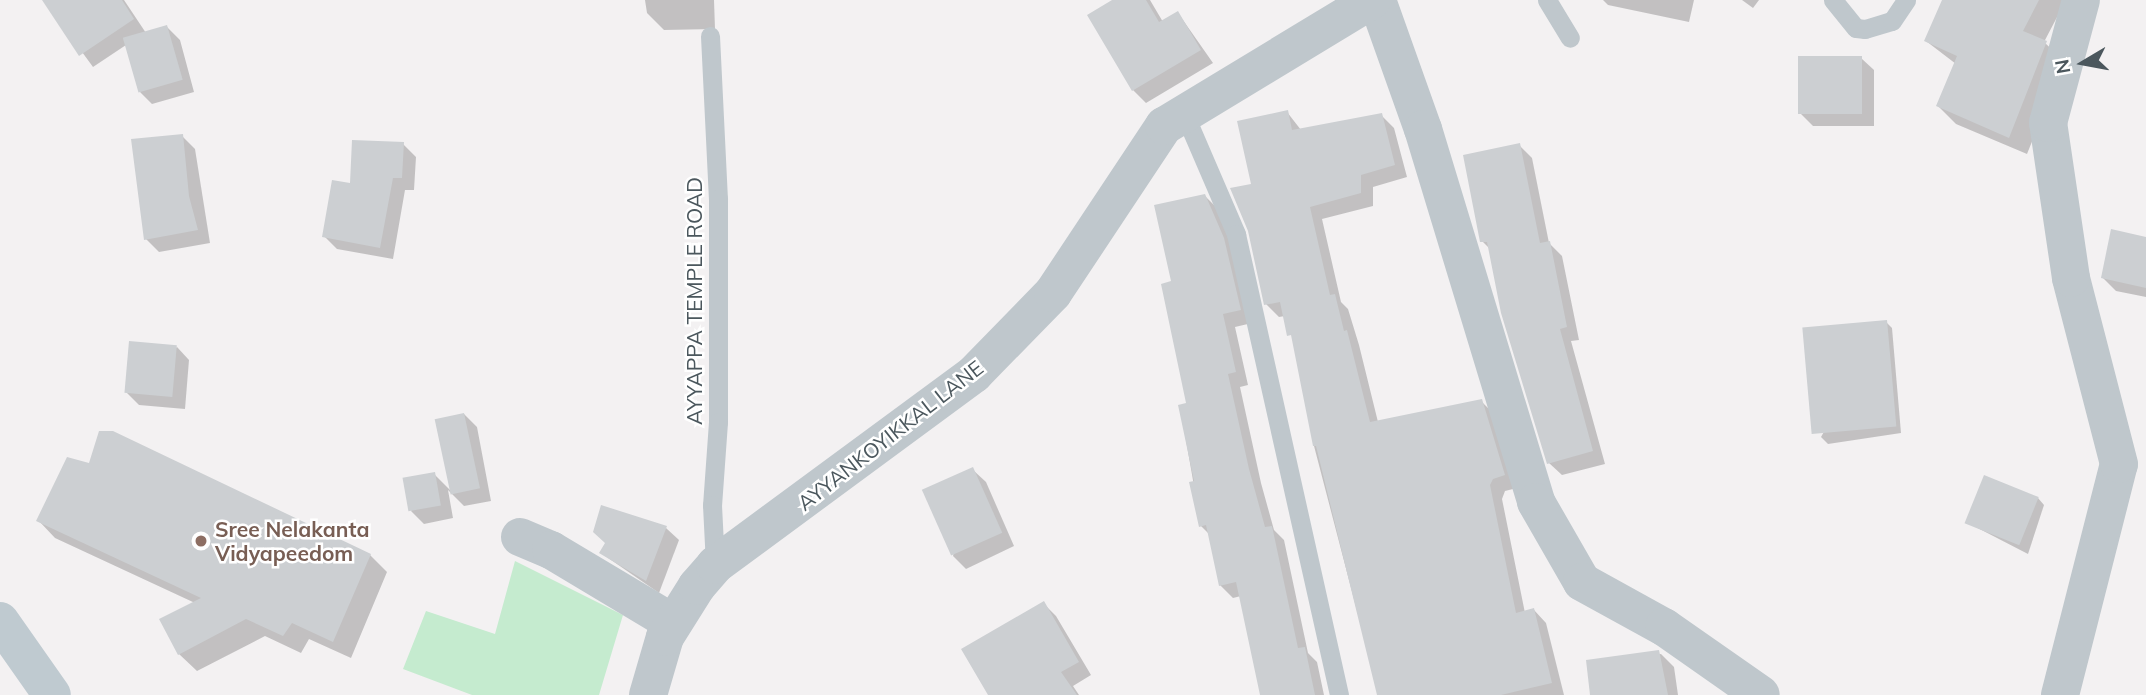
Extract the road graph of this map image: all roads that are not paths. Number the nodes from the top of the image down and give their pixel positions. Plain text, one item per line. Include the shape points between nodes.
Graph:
1 (1547, 0) edge
2 (1833, 0) edge
3 (1906, 0) edge
4 (2081, 0) edge
5 (1356, 4) edge
6 (710, 36) dead end
7 (1570, 38) dead end
8 (1184, 113) junction
9 (520, 537) dead end
10 (715, 565) junction
11 (0, 621) edge
12 (673, 623) junction
13 (52, 695) edge
14 (648, 695) edge
15 (1339, 695) edge
16 (1761, 695) edge
17 (2060, 695) edge

1 - 7 lane
2 - 3 lane via 1856,28 1865,29 1892,21
4 - 17 street via 2048,124 2071,278 2119,464
5 - 8 street, AYYANKOYIKKAL LANE
5 - 16 street via 1423,129 1536,502 1582,582 1664,627
6 - 10 lane, AYYAPPA TEMPLE ROAD via 718,198
8 - 10 street, AYYANKOYIKKAL LANE via 1164,126 1147,147 1053,293 974,374
8 - 15 lane via 1236,234
9 - 12 street via 551,550
10 - 12 street, AYYANKOYIKKAL LANE
11 - 13 main road
12 - 14 street, AYYANKOYIKKAL LANE

